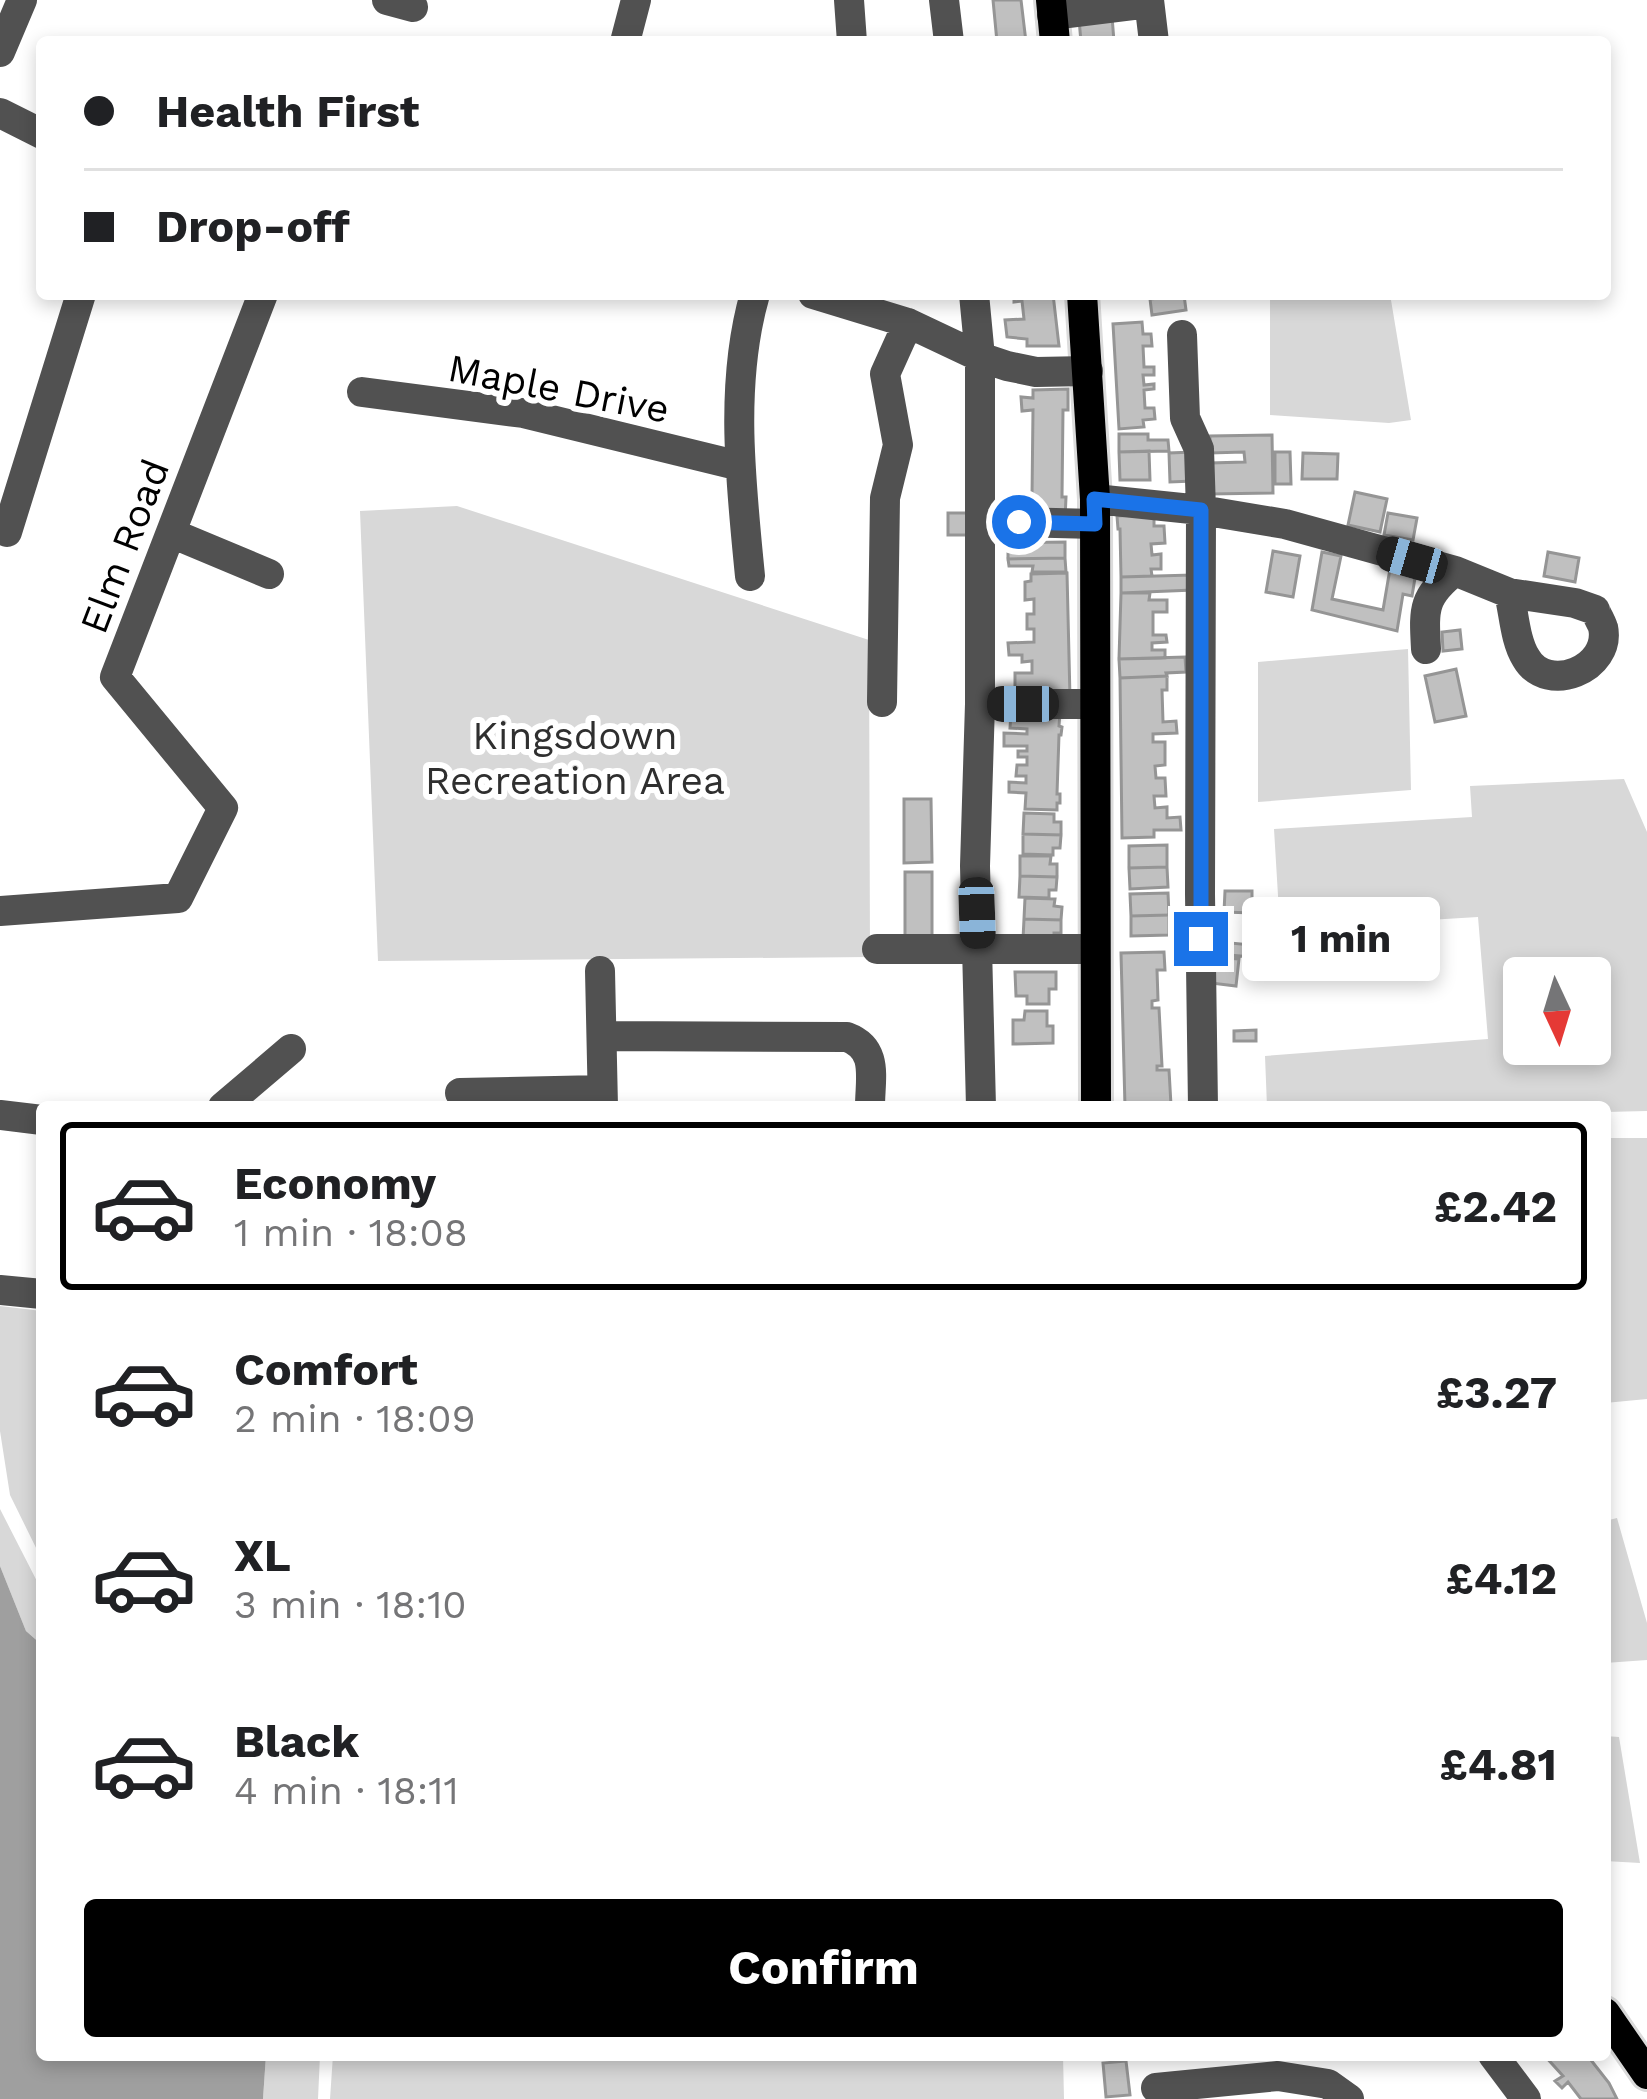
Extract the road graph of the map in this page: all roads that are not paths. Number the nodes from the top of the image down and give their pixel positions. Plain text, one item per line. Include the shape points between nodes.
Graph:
1 (22, 0) edge
2 (636, 0) edge
3 (849, 0) edge
4 (944, 0) edge
5 (1149, 2) edge
6 (1053, 19) edge
7 (627, 36) edge
8 (852, 36) edge
9 (948, 36) edge
10 (1153, 36) edge
11 (0, 52) edge
12 (0, 113) edge
13 (36, 131) edge
14 (79, 300) edge
15 (261, 300) edge
16 (753, 300) edge
17 (836, 300) edge
18 (975, 300) edge
19 (1082, 300) edge
20 (908, 323) junction
21 (1182, 335) dead end
22 (980, 357) junction
23 (1088, 371) junction
24 (362, 392) dead end
25 (740, 466) junction
26 (1201, 510) junction
27 (1095, 512) junction
28 (980, 521) junction
29 (7, 532) dead end
30 (171, 533) junction
31 (1454, 572) junction
32 (269, 574) dead end
33 (750, 576) dead end
34 (1509, 593) dead end
35 (1426, 649) dead end
36 (882, 702) dead end
37 (980, 704) junction
38 (1095, 704) junction
39 (0, 911) edge
40 (877, 949) dead end
41 (1095, 949) junction
42 (978, 951) junction
43 (600, 971) dead end
44 (602, 1036) junction
45 (291, 1048) dead end
46 (460, 1093) dead end
47 (603, 1099) edge
48 (230, 1101) edge
49 (870, 1101) edge
50 (981, 1101) edge
51 (1096, 1101) edge
52 (1203, 1101) edge
53 (0, 1115) edge
54 (36, 1119) edge
55 (0, 1290) edge
56 (36, 1293) edge
57 (1611, 2022) edge
58 (1498, 2061) edge
59 (1647, 2074) edge
60 (1156, 2088) dead end
61 (1349, 2099) edge
62 (1526, 2099) edge

1 - 11 street
2 - 7 street
3 - 8 street
4 - 9 street
5 - 6 street
5 - 10 street
12 - 13 street
14 - 29 street
15 - 30 street, Elm Road
16 - 25 street via 744,334
17 - 20 street
18 - 22 street
19 - 23 main road
20 - 22 street
20 - 36 street via 885,374 898,446 885,498
21 - 26 street
22 - 23 street via 1036,372
22 - 28 street
23 - 27 main road
24 - 25 street, Maple Drive via 523,413
25 - 33 street
26 - 27 street
26 - 31 street via 1285,524
26 - 52 street
27 - 28 street
27 - 38 main road
28 - 37 street
30 - 32 street
30 - 39 street, Elm Road via 116,677 223,808 178,898
31 - 34 street
31 - 35 street via 1426,603
37 - 38 street
37 - 42 street
38 - 41 main road
40 - 42 street
41 - 42 street
41 - 51 main road
42 - 50 street
43 - 44 street
44 - 47 street
44 - 49 street via 847,1037 869,1056
45 - 48 street
46 - 47 street
53 - 54 street
55 - 56 street
57 - 59 main road
58 - 62 street
60 - 61 street via 1277,2076 1328,2084

